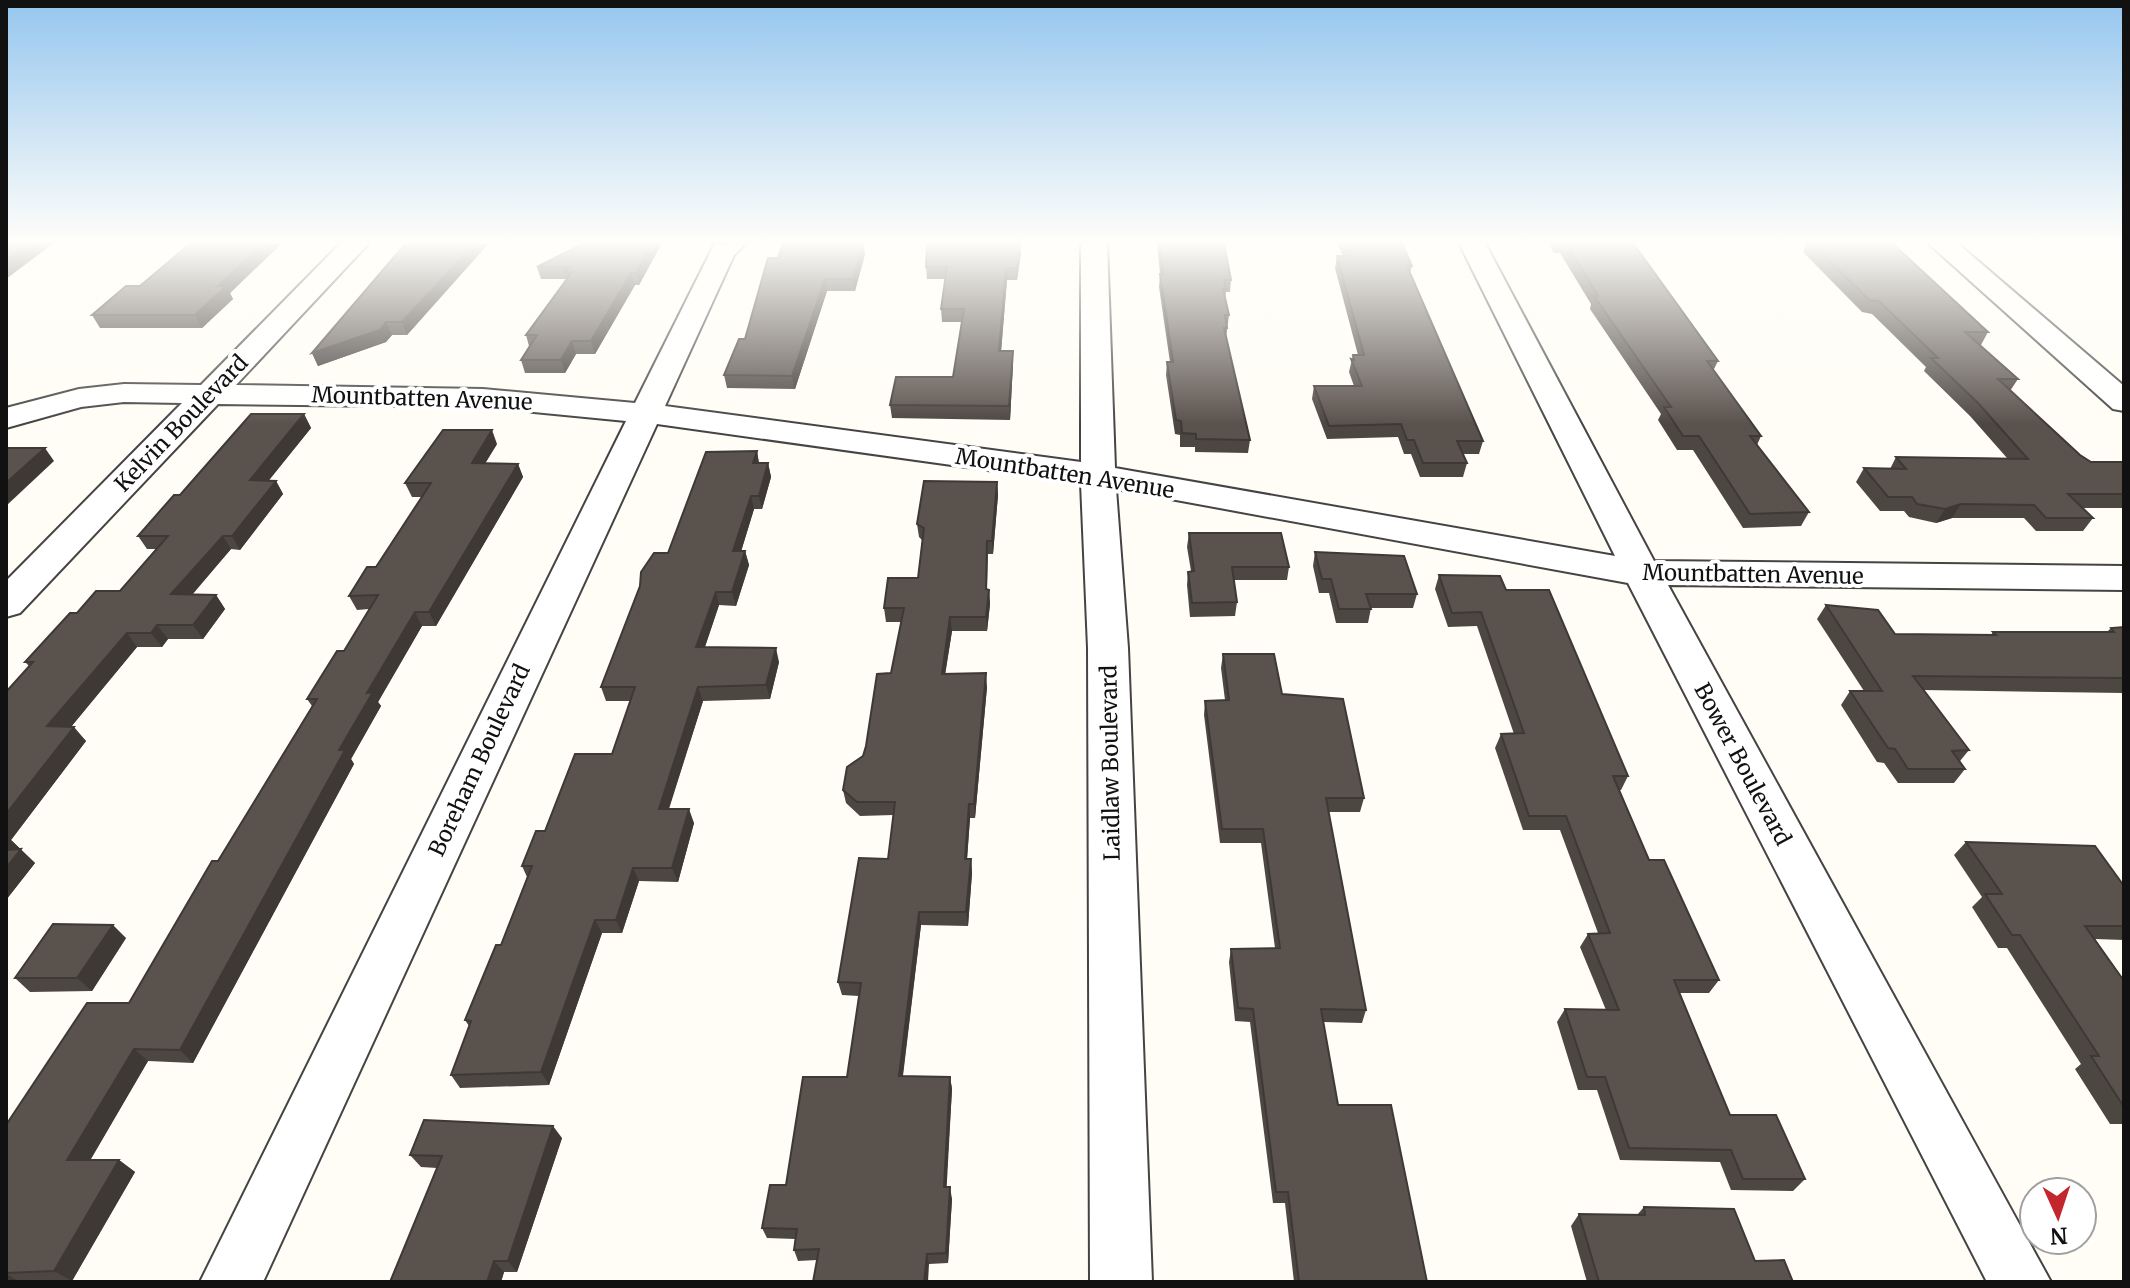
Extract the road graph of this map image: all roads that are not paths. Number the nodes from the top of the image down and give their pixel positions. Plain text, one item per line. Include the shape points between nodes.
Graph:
1 (297, 303) edge
2 (698, 303) edge
3 (1095, 303) edge
4 (1503, 303) edge
5 (2010, 303) edge
6 (211, 391) junction
7 (2124, 402) edge
8 (644, 413) junction
9 (6, 418) edge
10 (1098, 475) junction
11 (1642, 573) junction
12 (2124, 578) edge
13 (6, 604) edge
14 (231, 1282) edge
15 (1121, 1282) edge
16 (2020, 1282) edge

1 - 6 street, Kelvin Boulevard
2 - 8 street, Boreham Boulevard
3 - 10 street, Laidlaw Boulevard
4 - 11 street, Bower Boulevard
5 - 7 street
6 - 8 street, Mountbatten Avenue via 483,398
6 - 9 street, Mountbatten Avenue via 79,398
6 - 13 street, Kelvin Boulevard
8 - 10 street, Mountbatten Avenue
8 - 14 street, Boreham Boulevard
10 - 11 street, Mountbatten Avenue
10 - 15 street, Laidlaw Boulevard via 1108,648
11 - 12 street, Mountbatten Avenue
11 - 16 street, Bower Boulevard

